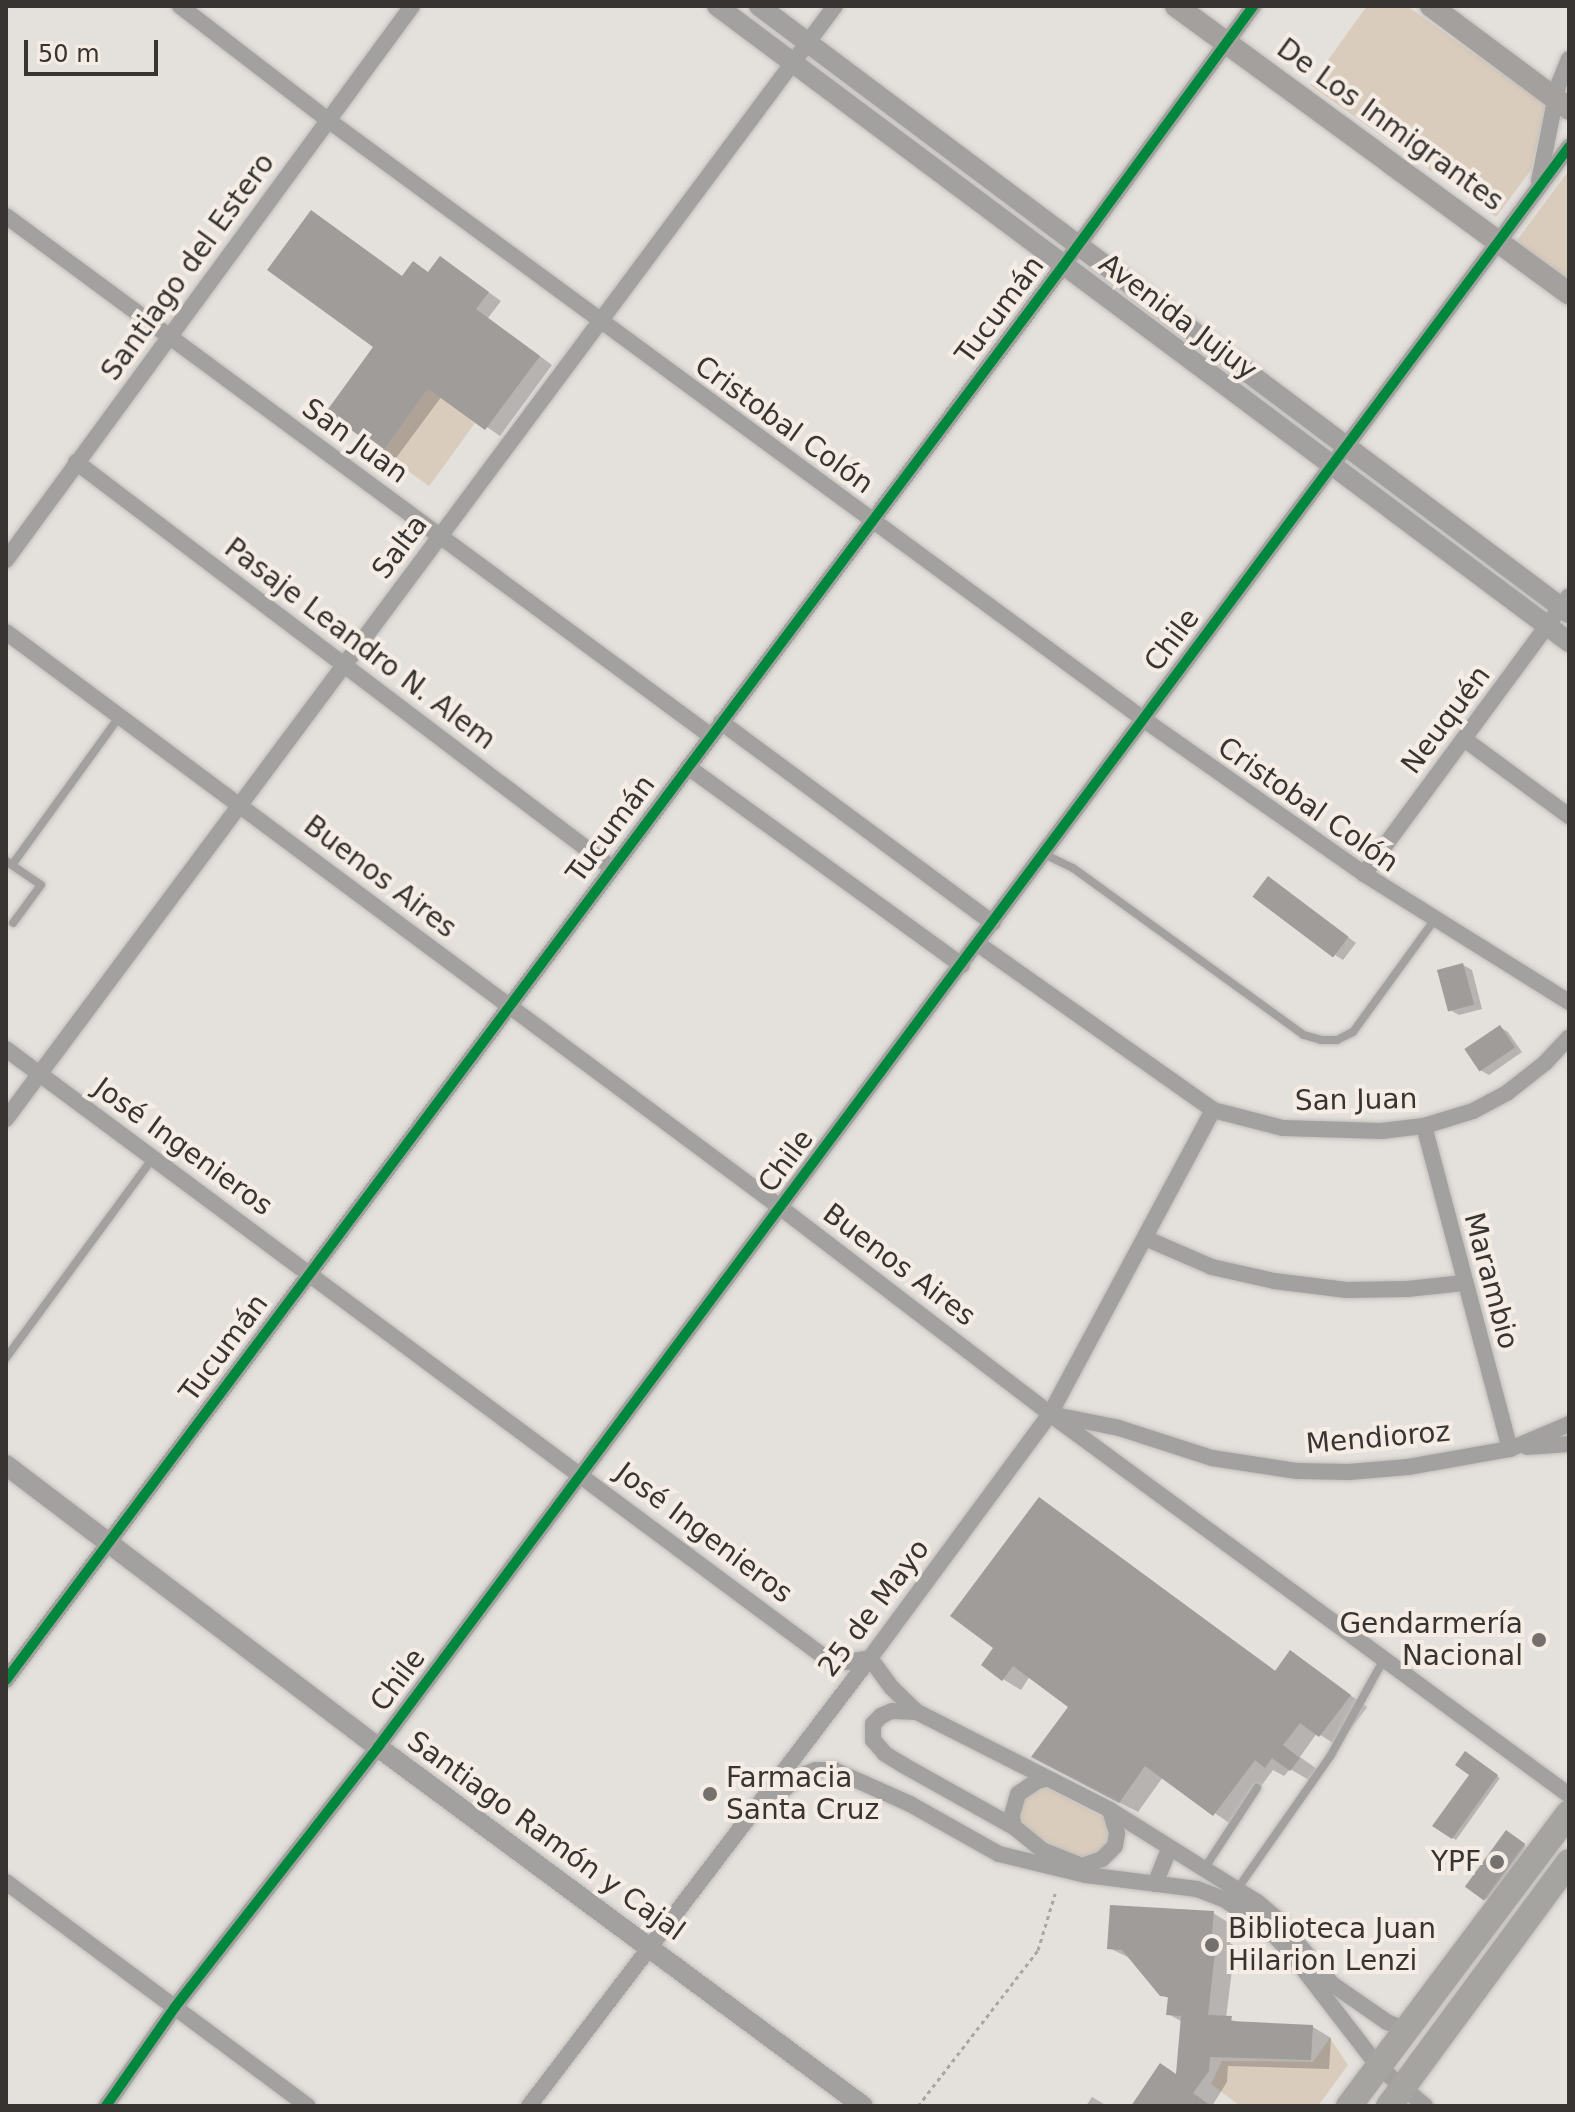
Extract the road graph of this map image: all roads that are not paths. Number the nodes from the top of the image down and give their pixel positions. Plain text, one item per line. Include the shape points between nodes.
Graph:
1 (180, 6) edge
2 (412, 6) edge
3 (717, 6) edge
4 (759, 6) edge
5 (835, 6) edge
6 (1176, 6) edge
7 (1253, 6) edge
8 (1431, 6) edge
9 (200, 12) edge
10 (808, 42) junction
11 (1226, 44) junction
12 (1569, 59) edge
13 (792, 63) junction
14 (1562, 103) edge
15 (328, 120) junction
16 (1569, 147) edge
17 (1535, 192) junction
18 (6, 216) edge
19 (1499, 240) junction
20 (1077, 247) junction
21 (1063, 266) junction
22 (1569, 294) edge
23 (601, 321) junction
24 (169, 337) junction
25 (1347, 446) junction
26 (76, 462) junction
27 (1331, 467) junction
28 (872, 519) junction
29 (441, 537) junction
30 (6, 560) edge
31 (1566, 605) edge
32 (1547, 626) junction
33 (6, 632) edge
34 (1569, 642) edge
35 (344, 664) junction
36 (121, 716) junction
37 (1143, 719) junction
38 (716, 729) junction
39 (1464, 739) junction
40 (688, 767) junction
41 (239, 804) junction
42 (1569, 816) edge
43 (1044, 854) junction
44 (9, 863) edge
45 (612, 868) junction
46 (1364, 874) junction
47 (1435, 919) junction
48 (13, 923) dead end
49 (993, 923) junction
50 (978, 944) junction
51 (962, 965) junction
52 (1569, 1002) edge
53 (510, 1005) junction
54 (1569, 1037) edge
55 (6, 1049) edge
56 (39, 1074) junction
57 (1213, 1110) junction
58 (6, 1119) edge
59 (1424, 1126) junction
60 (152, 1159) junction
61 (781, 1208) junction
62 (1145, 1238) junction
63 (311, 1274) junction
64 (1464, 1283) junction
65 (6, 1358) edge
66 (1050, 1414) junction
67 (1569, 1424) edge
68 (1569, 1444) edge
69 (1510, 1449) junction
70 (6, 1465) edge
71 (582, 1474) junction
72 (106, 1543) junction
73 (870, 1658) junction
74 (1384, 1659) junction
75 (6, 1680) edge
76 (917, 1712) junction
77 (378, 1747) junction
78 (1046, 1779) junction
79 (1257, 1788) dead end
80 (1569, 1795) edge
81 (1110, 1810) junction
82 (1569, 1813) edge
83 (750, 1817) junction
84 (1014, 1827) junction
85 (1169, 1849) junction
86 (1569, 1862) edge
87 (1204, 1869) junction
88 (1084, 1870) junction
89 (6, 1882) edge
90 (1155, 1884) junction
91 (1197, 1889) junction
92 (1232, 1894) junction
93 (649, 1945) junction
94 (175, 2007) junction
95 (1406, 2030) junction
96 (1378, 2066) junction
97 (1396, 2097) edge
98 (106, 2106) edge
99 (308, 2106) edge
100 (529, 2106) edge
101 (863, 2106) edge
102 (1349, 2106) edge
103 (1425, 2106) edge

1 - 9 street, Cristobal Colón
2 - 15 street, Santiago del Estero
3 - 13 street, Avenida Jujuy
4 - 10 street, Avenida Jujuy
5 - 10 street, Salta
6 - 11 main road, De Los Inmigrantes
7 - 11 street, Tucumán
8 - 14 main road
9 - 15 street, Cristobal Colón
10 - 13 street, Salta
10 - 20 street, Avenida Jujuy
11 - 19 main road, De Los Inmigrantes
11 - 20 street, Tucumán
12 - 14 street
13 - 21 street, Avenida Jujuy
13 - 23 street, Salta
14 - 17 street
15 - 23 street, Cristobal Colón
15 - 24 street, Santiago del Estero
16 - 17 street, Chile
17 - 19 street, Chile
18 - 24 street, San Juan
19 - 22 main road, De Los Inmigrantes
19 - 25 street, Chile
20 - 21 street, Tucumán
20 - 25 street, Avenida Jujuy
21 - 27 street, Avenida Jujuy
21 - 28 street, Tucumán
23 - 28 street, Cristobal Colón
23 - 29 street, Salta
24 - 26 street, Santiago del Estero
24 - 29 street, San Juan
25 - 27 street, Chile
25 - 31 street, Avenida Jujuy
26 - 30 street, Santiago del Estero
26 - 35 street, Pasaje Leandro N. Alem
27 - 32 street, Avenida Jujuy
27 - 37 street, Chile
28 - 37 street, Cristobal Colón
28 - 38 street, Tucumán
29 - 35 street, Salta
29 - 38 street, San Juan
31 - 32 street, Neuquén
32 - 34 street, Avenida Jujuy
32 - 39 street, Neuquén
33 - 36 street, Buenos Aires
35 - 41 street, Salta
35 - 45 street, Pasaje Leandro N. Alem
36 - 41 street, Buenos Aires
36 - 44 lane
37 - 43 street, Chile
37 - 46 street, Cristobal Colón
38 - 40 street, Tucumán
38 - 49 street, San Juan
39 - 42 street
39 - 46 street, Neuquén
40 - 45 street, Tucumán
40 - 51 street
41 - 53 street, Buenos Aires
41 - 56 street, Salta
43 - 47 lane via 1073,868 1304,1035 1321,1040 1353,1032
43 - 49 street, Chile
44 - 48 lane via 41,885
45 - 53 street, Tucumán
46 - 47 street, Cristobal Colón
47 - 52 street, Cristobal Colón
49 - 50 street, Chile
50 - 51 street, Chile
50 - 57 street, San Juan
51 - 61 street, Chile
53 - 61 street, Buenos Aires
53 - 63 street, Tucumán
54 - 59 street, San Juan via 1508,1092 1473,1111
55 - 56 street, José Ingenieros
56 - 58 street, Salta
56 - 60 street, José Ingenieros
57 - 59 street, San Juan via 1283,1128 1329,1132
57 - 62 street, 25 de Mayo
59 - 64 street, Marambio
60 - 63 street, José Ingenieros
60 - 65 lane
61 - 66 street, Buenos Aires
61 - 71 street, Chile
62 - 64 street via 1212,1267 1274,1281 1346,1290
62 - 66 street, 25 de Mayo
63 - 71 street, José Ingenieros
63 - 72 street, Tucumán
64 - 69 street, Marambio
66 - 69 street, Mendioroz via 1093,1421 1212,1458 1297,1471 1408,1467
66 - 73 street, 25 de Mayo
66 - 74 street, Buenos Aires
67 - 69 street, Mendioroz
68 - 69 street
70 - 72 street, Santiago Ramón y Cajal
71 - 73 street, José Ingenieros via 823,1656 847,1662
71 - 77 street, Chile
72 - 75 street, Tucumán
72 - 77 street, Santiago Ramón y Cajal
73 - 76 street
73 - 83 street, 25 de Mayo
74 - 80 street, Buenos Aires
74 - 92 lane via 1331,1755
76 - 78 street
76 - 84 street via 881,1716 873,1724 873,1740 922,1777
77 - 93 street, Santiago Ramón y Cajal
77 - 94 street, Chile
78 - 81 street
78 - 84 street via 1018,1794
79 - 87 lane
81 - 85 street
81 - 88 street via 1115,1846
82 - 95 main road
83 - 88 street via 800,1776 834,1770 910,1804 999,1854
83 - 93 street, 25 de Mayo
84 - 88 street via 1044,1851
85 - 87 street
85 - 90 street
86 - 97 main road
87 - 91 street
87 - 92 street
88 - 90 street
89 - 94 street
90 - 91 street
91 - 92 street
92 - 95 street via 1277,1919 1332,1984
92 - 96 street via 1291,1953
93 - 100 street, 25 de Mayo
93 - 101 street, Santiago Ramón y Cajal
94 - 98 street, Chile
94 - 99 street
95 - 96 main road
96 - 97 street
96 - 102 main road
97 - 103 street

